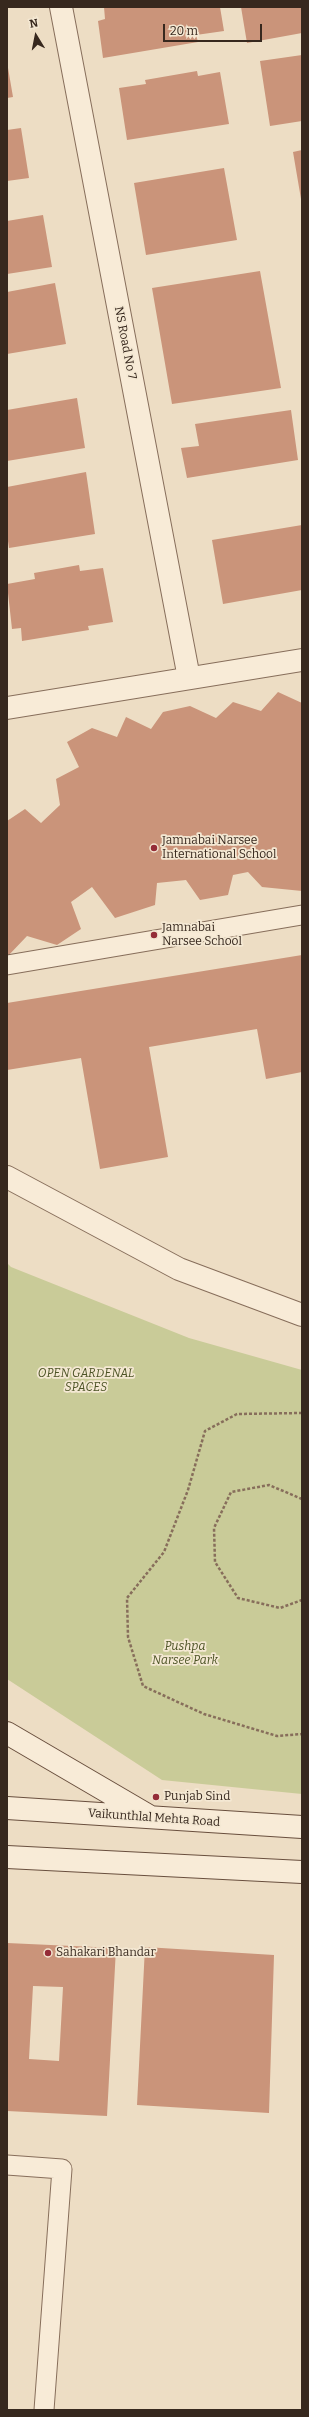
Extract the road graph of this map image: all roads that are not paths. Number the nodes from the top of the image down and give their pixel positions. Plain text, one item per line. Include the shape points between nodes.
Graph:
1 (61, 7) edge
2 (302, 660) edge
3 (189, 678) junction
4 (7, 708) edge
5 (302, 915) edge
6 (7, 965) edge
7 (7, 1177) edge
8 (302, 1315) edge
9 (7, 1733) edge
10 (7, 1808) edge
11 (153, 1819) junction
12 (302, 1827) edge
13 (7, 1857) edge
14 (302, 1872) edge
15 (7, 2165) edge
16 (44, 2410) edge

1 - 3 street, NS Road No 7
2 - 3 street
3 - 4 street
5 - 6 lane
7 - 8 street via 179,1269
9 - 11 street
10 - 11 street, Vaikunthlal Mehta Road
11 - 12 street, Vaikunthlal Mehta Road
13 - 14 street via 129,1861
15 - 16 lane via 62,2169

